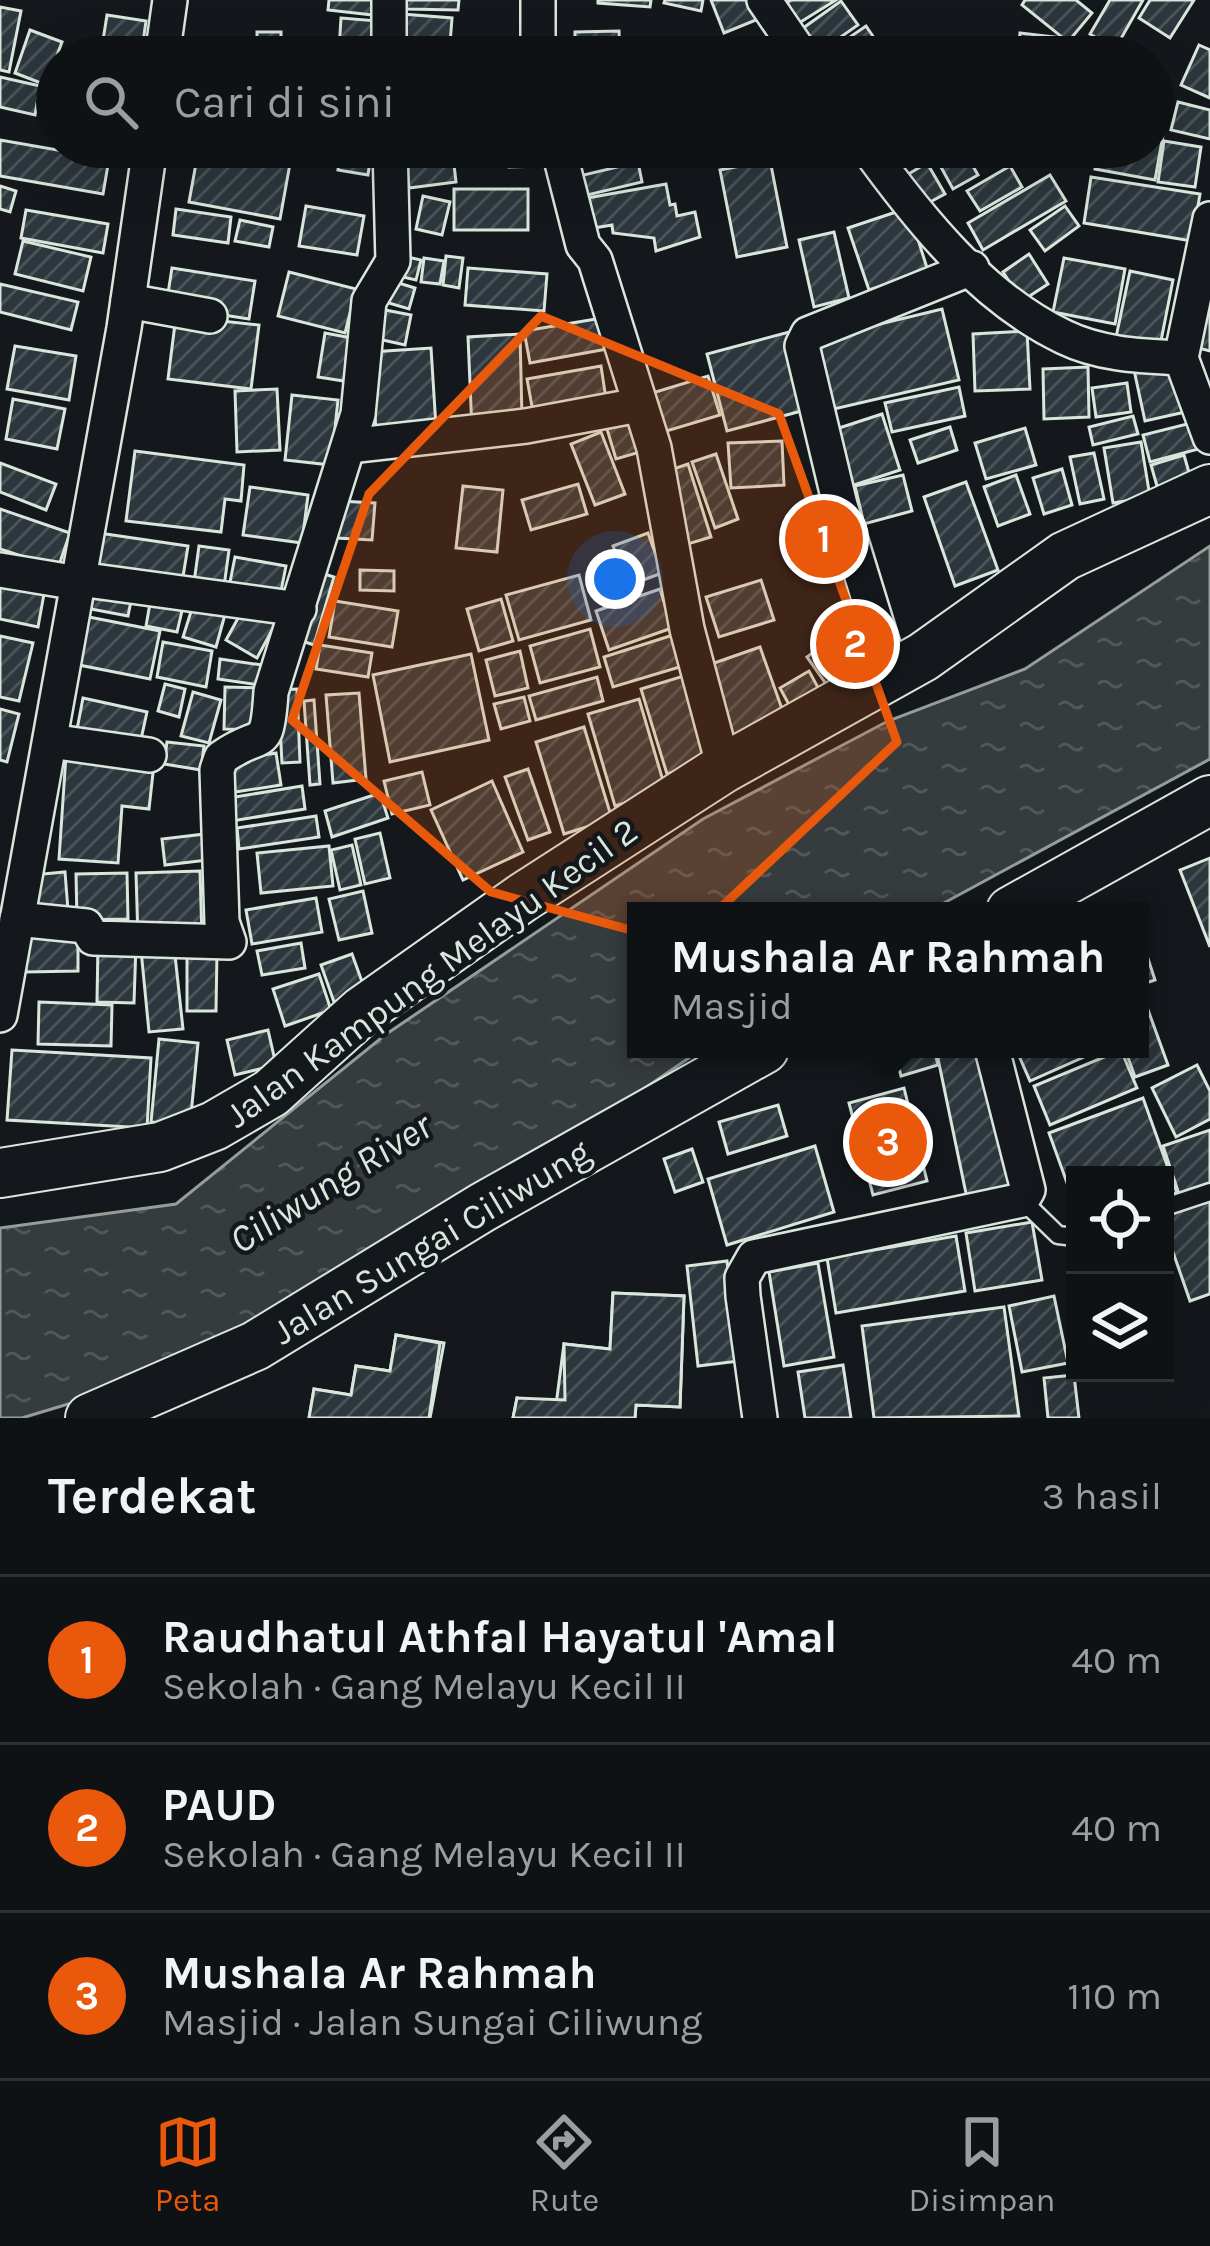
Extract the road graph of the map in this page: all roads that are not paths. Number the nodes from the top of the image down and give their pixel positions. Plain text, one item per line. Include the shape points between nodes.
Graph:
1 (170, 0) edge
2 (389, 0) edge
3 (538, 0) edge
4 (764, 0) edge
5 (165, 36) edge
6 (389, 36) edge
7 (538, 36) edge
8 (789, 36) edge
9 (147, 168) edge
10 (391, 168) edge
11 (563, 168) edge
12 (882, 168) edge
13 (1210, 219) edge
14 (972, 268) junction
15 (128, 301) junction
16 (210, 316) dead end
17 (1181, 358) junction
18 (640, 405) junction
19 (1210, 437) edge
20 (349, 446) junction
21 (1210, 489) edge
22 (0, 570) edge
23 (79, 581) junction
24 (299, 609) junction
25 (892, 674) junction
26 (50, 741) junction
27 (149, 755) dead end
28 (724, 767) junction
29 (1210, 800) edge
30 (1027, 902) edge
31 (17, 919) junction
32 (0, 1015) edge
33 (748, 1058) edge
34 (994, 1058) edge
35 (0, 1173) edge
36 (1210, 1192) edge
37 (1022, 1200) junction
38 (1174, 1204) edge
39 (1066, 1236) edge
40 (90, 1418) edge
41 (760, 1418) edge

1 - 5 street
2 - 6 street
3 - 7 street
4 - 8 street
9 - 15 street
10 - 20 street via 393,261 369,301
11 - 18 street
12 - 14 street
13 - 17 street
14 - 17 street via 1010,304 1066,338 1124,356
14 - 25 street via 808,334 802,346
15 - 16 street
15 - 23 street
17 - 19 street
18 - 20 street
18 - 28 street
20 - 24 street
21 - 25 street, Jalan Kampung Melayu Kecil 2 via 1065,556
22 - 23 street
23 - 24 street
23 - 26 street
24 - 31 street via 268,731 221,758 217,770 222,922 230,942 93,938 86,926
25 - 28 street, Jalan Kampung Melayu Kecil 2
26 - 27 street
26 - 31 street
28 - 35 street, Jalan Kampung Melayu Kecil 2 via 522,898 362,1011 271,1093 214,1126 160,1147
29 - 30 street
31 - 32 street
33 - 40 street, Jalan Sungai Ciliwung via 255,1346
34 - 37 street via 1028,1190
36 - 38 lane
37 - 39 lane
37 - 41 street via 754,1257 742,1296

